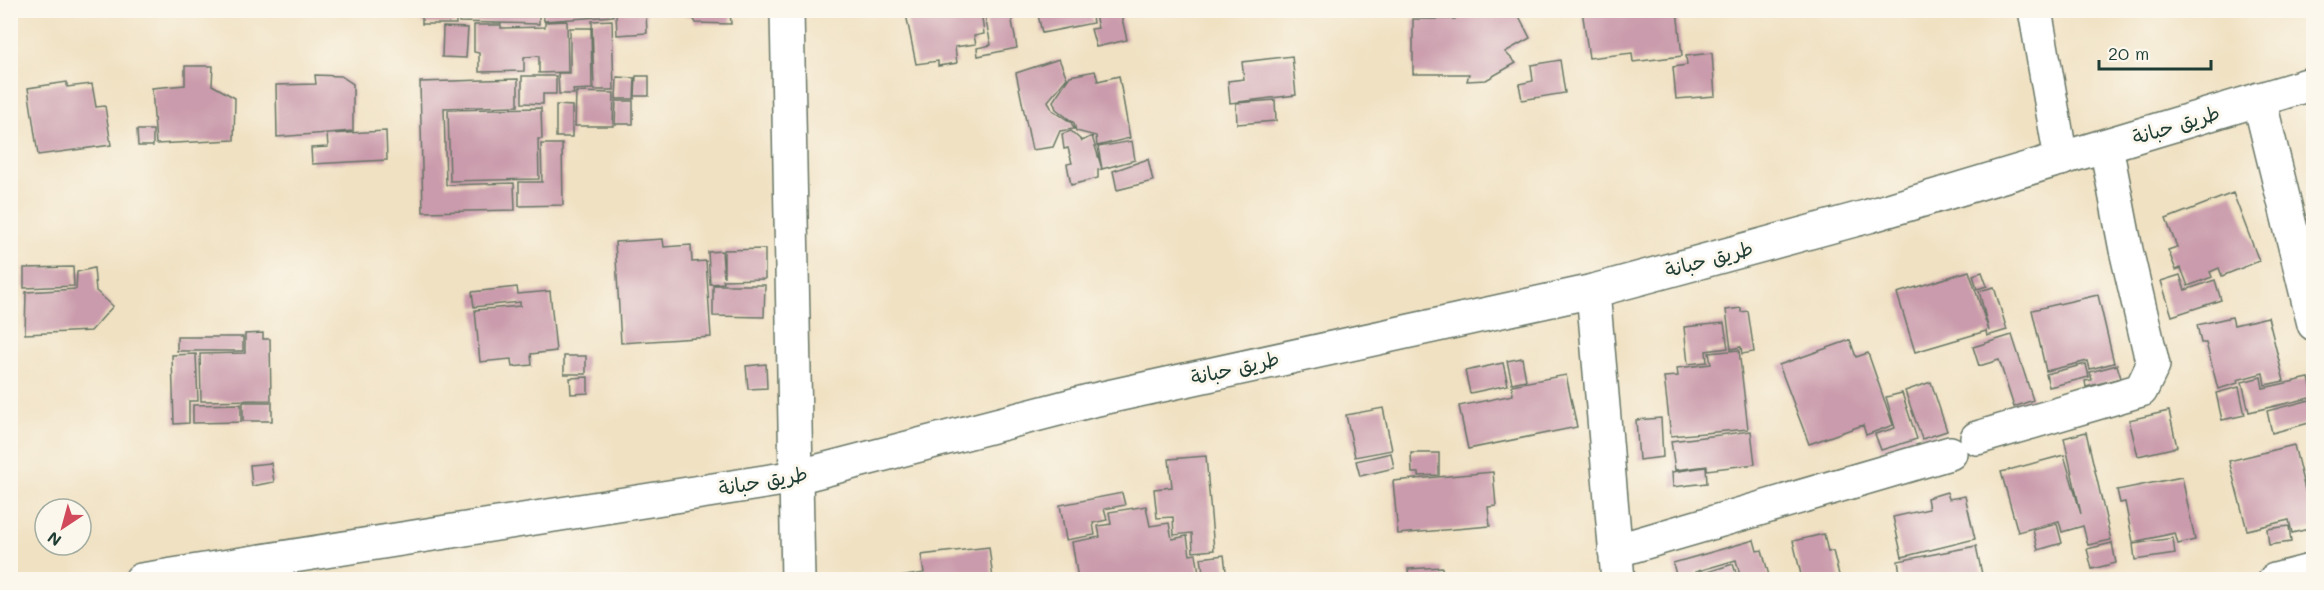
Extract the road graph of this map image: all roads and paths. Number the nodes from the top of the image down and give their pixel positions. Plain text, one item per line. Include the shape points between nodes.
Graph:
1 (787, 10) edge
2 (2035, 10) edge
3 (2313, 83) edge
4 (2259, 99) junction
5 (2106, 146) junction
6 (2061, 159) junction
7 (1593, 291) junction
8 (2313, 324) edge
9 (796, 477) junction
10 (1616, 565) edge
11 (2313, 570) edge
12 (141, 579) edge
13 (798, 579) edge
14 (2275, 579) edge

1 - 9 street
2 - 6 street
3 - 4 street, طريق حبانة
4 - 5 street, طريق حبانة
4 - 8 street
5 - 6 street, طريق حبانة
5 - 10 street via 2153,365 2141,390
6 - 7 street, طريق حبانة
7 - 9 street, طريق حبانة via 1089,401
7 - 10 street
9 - 12 street, طريق حبانة
9 - 13 street
11 - 14 street

